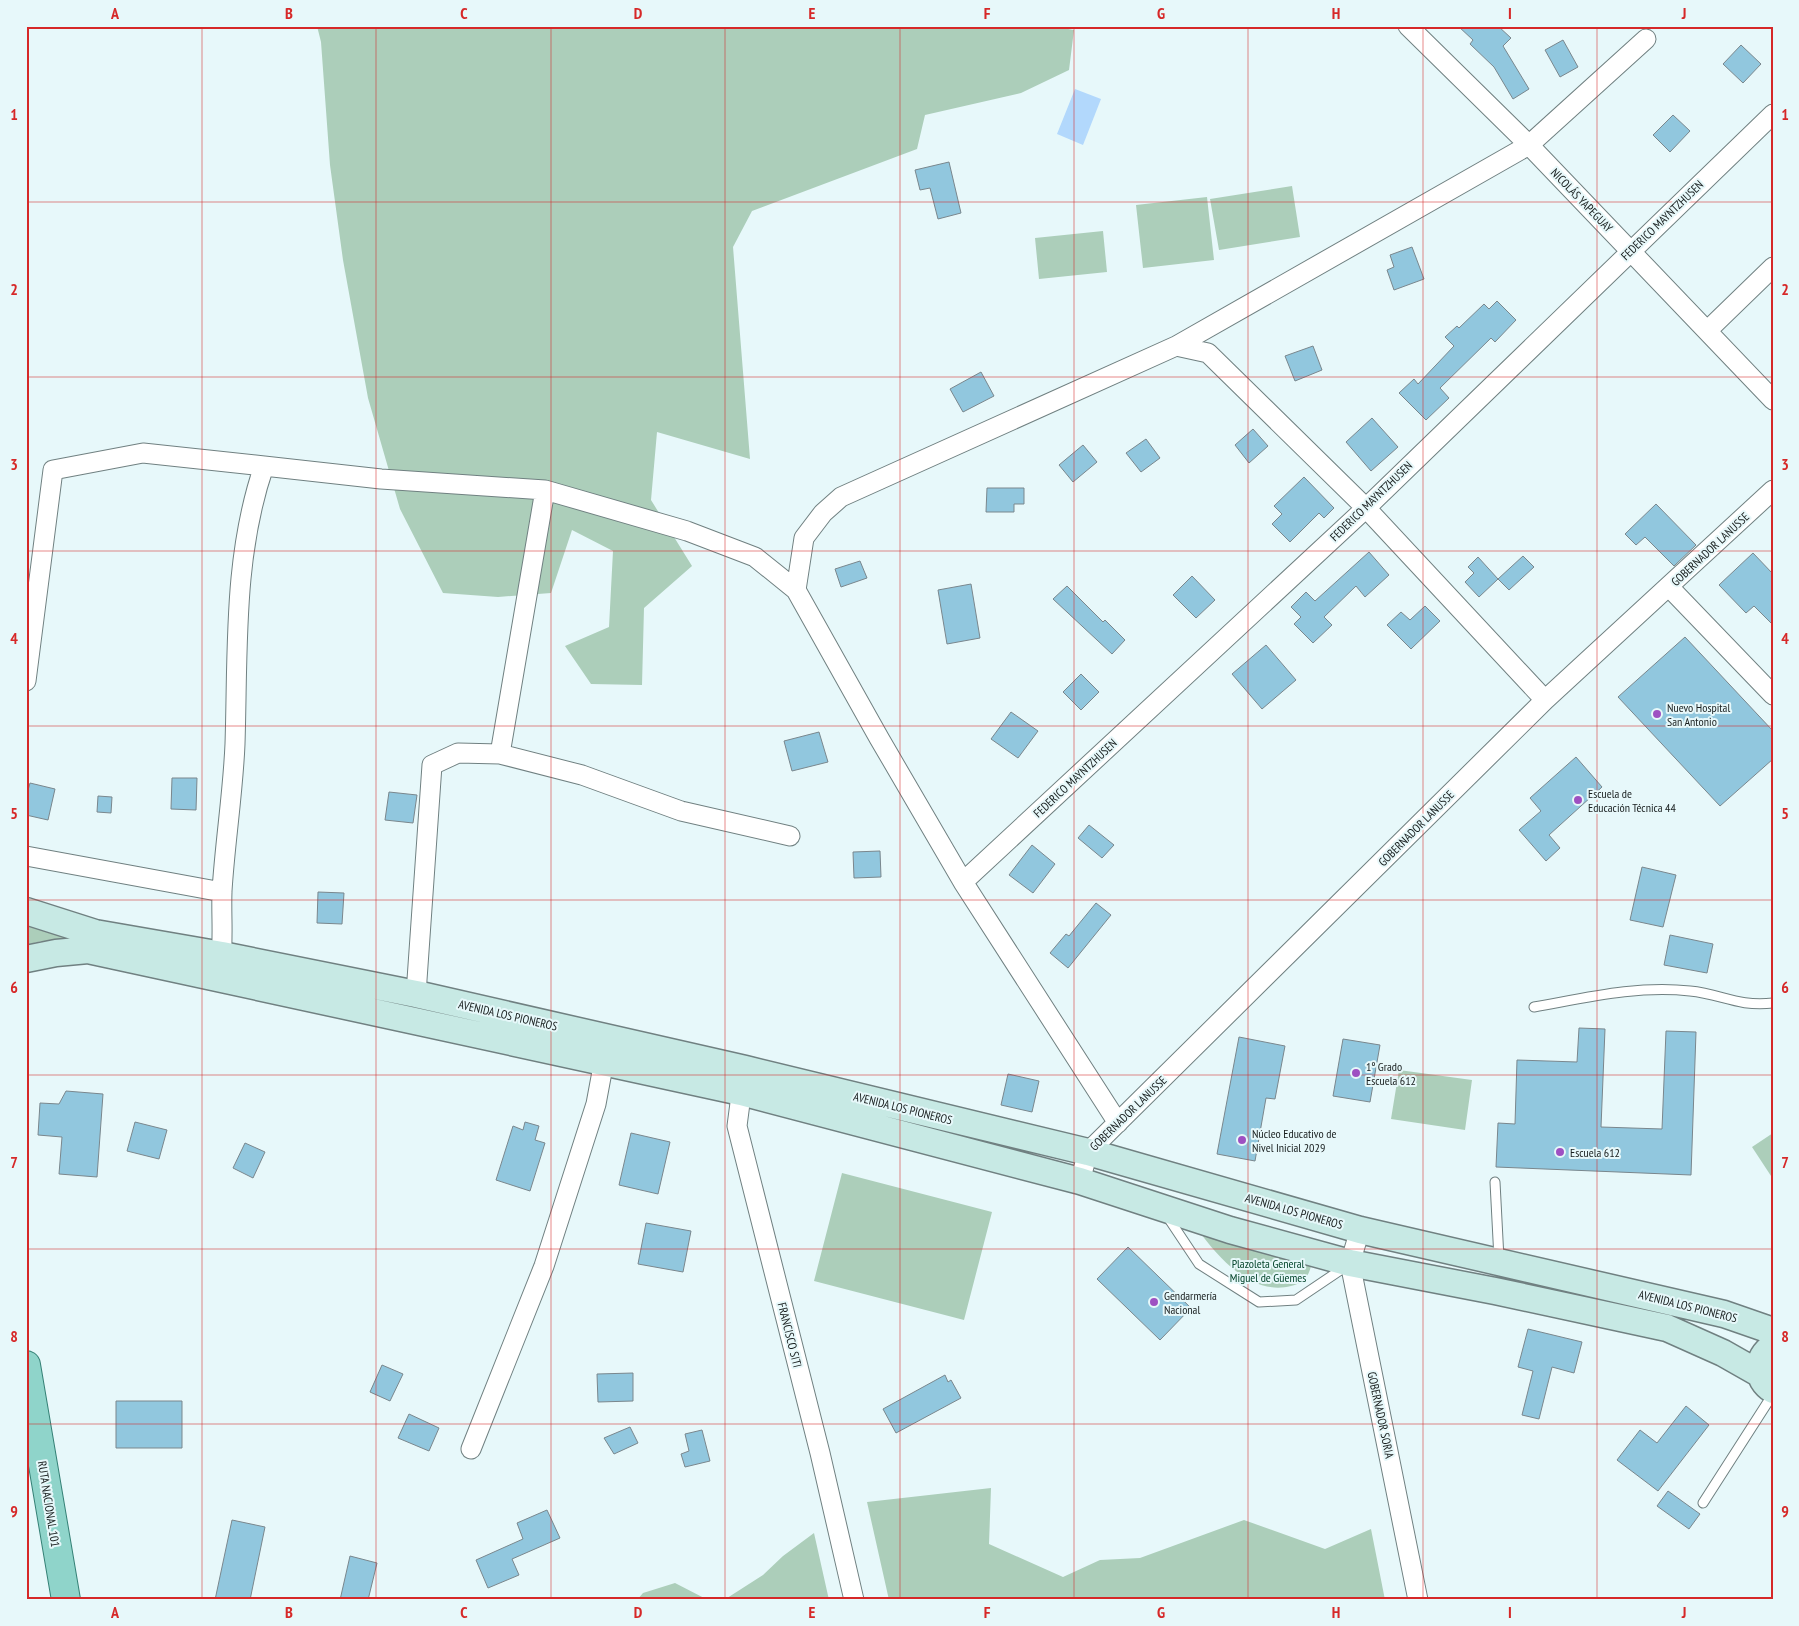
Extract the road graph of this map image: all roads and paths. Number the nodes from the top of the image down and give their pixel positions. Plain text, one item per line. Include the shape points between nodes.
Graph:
1 (1408, 26) edge
2 (1646, 39) dead end
3 (1773, 114) edge
4 (1529, 145) junction
5 (1630, 250) junction
6 (1773, 267) edge
7 (1707, 331) junction
8 (1176, 346) junction
9 (1773, 400) edge
10 (264, 466) junction
11 (545, 490) junction
12 (1773, 490) edge
13 (1366, 508) junction
14 (1669, 587) junction
15 (796, 590) junction
16 (26, 681) edge
17 (1773, 695) edge
18 (1545, 700) junction
19 (500, 754) junction
20 (790, 836) dead end
21 (26, 856) edge
22 (963, 882) junction
23 (222, 892) junction
24 (26, 910) edge
25 (26, 959) edge
26 (220, 967) junction
27 (416, 994) junction
28 (1773, 1003) edge
29 (1534, 1007) dead end
30 (604, 1061) junction
31 (743, 1081) junction
32 (1118, 1123) junction
33 (1088, 1152) junction
34 (1080, 1181) junction
35 (1495, 1182) dead end
36 (1162, 1207) junction
37 (1360, 1230) junction
38 (1499, 1262) junction
39 (1350, 1263) junction
40 (1773, 1331) edge
41 (1773, 1346) edge
42 (26, 1365) edge
43 (1768, 1386) edge
44 (30, 1396) edge
45 (471, 1449) dead end
46 (1703, 1503) dead end
47 (66, 1600) edge
48 (854, 1600) edge
49 (1418, 1600) edge

1 - 4 street, NICOLÁS YAPEGUAY
2 - 4 street
3 - 5 street, FEDERICO MAYNTZHUSEN
4 - 5 street, NICOLÁS YAPEGUAY
4 - 8 street
5 - 7 street, NICOLÁS YAPEGUAY
5 - 13 street, FEDERICO MAYNTZHUSEN
6 - 7 street
7 - 9 street, NICOLÁS YAPEGUAY
8 - 13 street via 1208,353
8 - 15 street via 840,497 804,538
10 - 11 street via 381,479
10 - 16 street via 143,453 53,470
10 - 23 street via 252,500 239,586 235,744
11 - 15 street via 687,531 755,557
11 - 19 street
12 - 14 street, GOBERNADOR LANUSSE
13 - 18 street
13 - 22 street, FEDERICO MAYNTZHUSEN
14 - 17 street
14 - 18 street, GOBERNADOR LANUSSE
15 - 22 street
18 - 32 street, GOBERNADOR LANUSSE
19 - 20 street via 582,775 681,811
19 - 27 street via 458,753 432,765
21 - 23 street
22 - 32 street
23 - 26 street
24 - 26 main road, AVENIDA LOS PIONEROS via 95,933
25 - 26 main road, AVENIDA LOS PIONEROS via 88,950
26 - 27 main road, AVENIDA LOS PIONEROS
26 - 30 main road, AVENIDA LOS PIONEROS
27 - 31 main road, AVENIDA LOS PIONEROS
28 - 29 lane via 1752,1006 1691,991 1633,989
30 - 31 main road, AVENIDA LOS PIONEROS
30 - 45 street via 596,1104 544,1266
31 - 33 main road, AVENIDA LOS PIONEROS
31 - 34 main road, AVENIDA LOS PIONEROS
31 - 48 street, FRANCISCO SITI via 737,1126
32 - 33 street, GOBERNADOR LANUSSE
33 - 34 street, GOBERNADOR LANUSSE
33 - 37 main road, AVENIDA LOS PIONEROS
34 - 36 main road, AVENIDA LOS PIONEROS
35 - 38 lane
36 - 39 main road, AVENIDA LOS PIONEROS via 1230,1230
36 - 39 lane via 1199,1264 1259,1302 1296,1300
37 - 38 main road, AVENIDA LOS PIONEROS
37 - 39 street, GOBERNADOR SORIA
38 - 40 main road, AVENIDA LOS PIONEROS via 1724,1314
39 - 43 main road, AVENIDA LOS PIONEROS via 1667,1328 1723,1353
39 - 49 street, GOBERNADOR SORIA
41 - 43 main road via 1761,1358
42 - 44 main road, RUTA NACIONAL 101
43 - 46 lane
44 - 47 main road, RUTA NACIONAL 101

